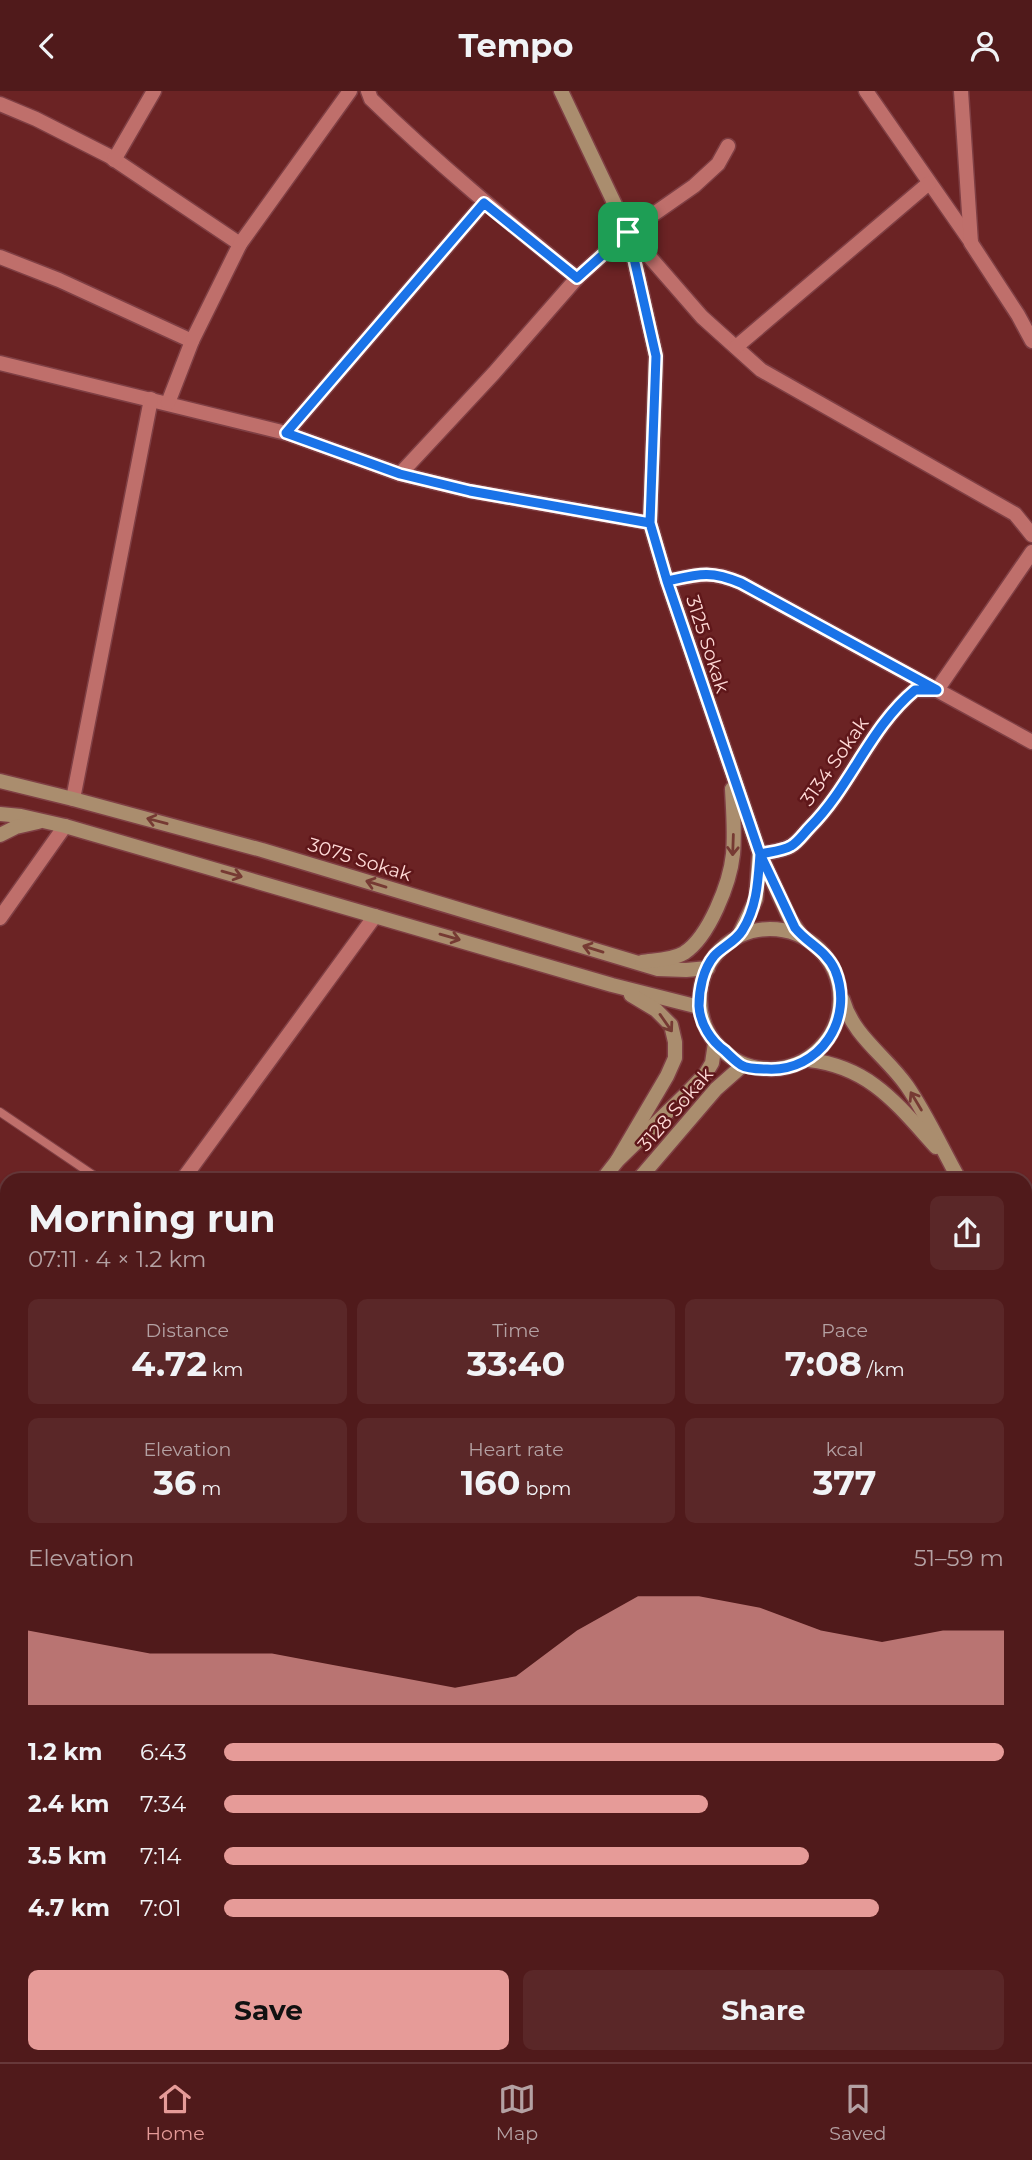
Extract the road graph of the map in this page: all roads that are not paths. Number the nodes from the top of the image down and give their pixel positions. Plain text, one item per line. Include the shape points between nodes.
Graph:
1 (154, 91) edge
2 (350, 91) edge
3 (368, 91) edge
4 (561, 91) edge
5 (866, 91) edge
6 (961, 91) edge
7 (0, 104) edge
8 (727, 146) dead end
9 (114, 160) junction
10 (929, 183) junction
11 (484, 203) junction
12 (628, 232) junction
13 (971, 243) junction
14 (240, 244) junction
15 (0, 257) edge
16 (577, 278) junction
17 (1025, 315) edge
18 (192, 341) junction
19 (1032, 341) edge
20 (736, 347) junction
21 (0, 363) edge
22 (151, 399) junction
23 (168, 403) junction
24 (286, 433) junction
25 (400, 474) junction
26 (650, 523) junction
27 (1032, 535) edge
28 (1032, 552) edge
29 (667, 581) junction
30 (937, 690) junction
31 (1032, 742) edge
32 (732, 777) junction
33 (0, 781) edge
34 (74, 799) junction
35 (0, 814) edge
36 (45, 821) junction
37 (65, 826) junction
38 (0, 835) edge
39 (760, 854) junction
40 (376, 916) junction
41 (0, 918) edge
42 (739, 935) junction
43 (801, 935) junction
44 (639, 962) junction
45 (708, 968) junction
46 (612, 985) junction
47 (840, 991) junction
48 (699, 1007) junction
49 (715, 1043) junction
50 (809, 1060) junction
51 (742, 1066) junction
52 (0, 1112) edge
53 (617, 1161) junction
54 (949, 1161) junction
55 (90, 1173) edge
56 (187, 1173) edge
57 (608, 1173) edge
58 (644, 1173) edge
59 (956, 1173) edge

1 - 9 street
2 - 14 street
3 - 11 street via 371,99
4 - 12 street, 3125 Sokak
5 - 10 street
6 - 13 street
7 - 9 street
8 - 12 street via 718,164 694,186
9 - 14 street
10 - 13 street
10 - 20 street
11 - 16 street
11 - 24 street
12 - 16 street
12 - 20 street via 702,317
12 - 26 street, 3125 Sokak via 656,356
13 - 17 street
14 - 18 street
15 - 18 street
16 - 25 street
17 - 19 street
18 - 23 street
20 - 27 street via 761,370 1015,515
21 - 22 street
22 - 23 street
22 - 34 street
23 - 24 street
24 - 25 street
25 - 26 street
26 - 29 street, 3125 Sokak
28 - 30 street
29 - 30 street via 701,574 741,583
29 - 32 street, 3125 Sokak
30 - 31 street
30 - 39 street, 3134 Sokak via 915,690 903,699 815,822 791,846
32 - 39 street, 3125 Sokak
32 -> 44 street, 3125 Sokak via 733,855 702,936 684,953
33 - 34 street, 3075 Sokak
44 -> 34 street, 3075 Sokak
35 - 36 street
36 - 37 street
36 - 38 street
37 -> 40 street
37 - 41 street
39 - 42 street, 3125 Sokak via 756,899
39 - 43 street, 3125 Sokak
40 -> 46 street
40 - 56 street
42 - 43 street via 777,929
42 - 45 street via 713,957
43 - 47 street via 821,949 834,969
44 - 45 street, 3075 Sokak via 673,971
45 - 48 street via 702,978
46 - 48 street
46 -> 53 street, 3128 Sokak via 656,1010 671,1025 675,1042 675,1058 667,1076
47 - 50 street via 840,1013 832,1034
54 -> 47 street via 907,1086 850,1019
48 - 49 street
49 - 51 street
49 - 53 street, 3128 Sokak via 706,1073
50 - 51 street via 778,1070
50 - 54 street via 844,1067 875,1084
51 - 58 street, 3128 Sokak via 716,1089
52 - 55 lane
53 - 57 street, 3128 Sokak
54 - 59 street

